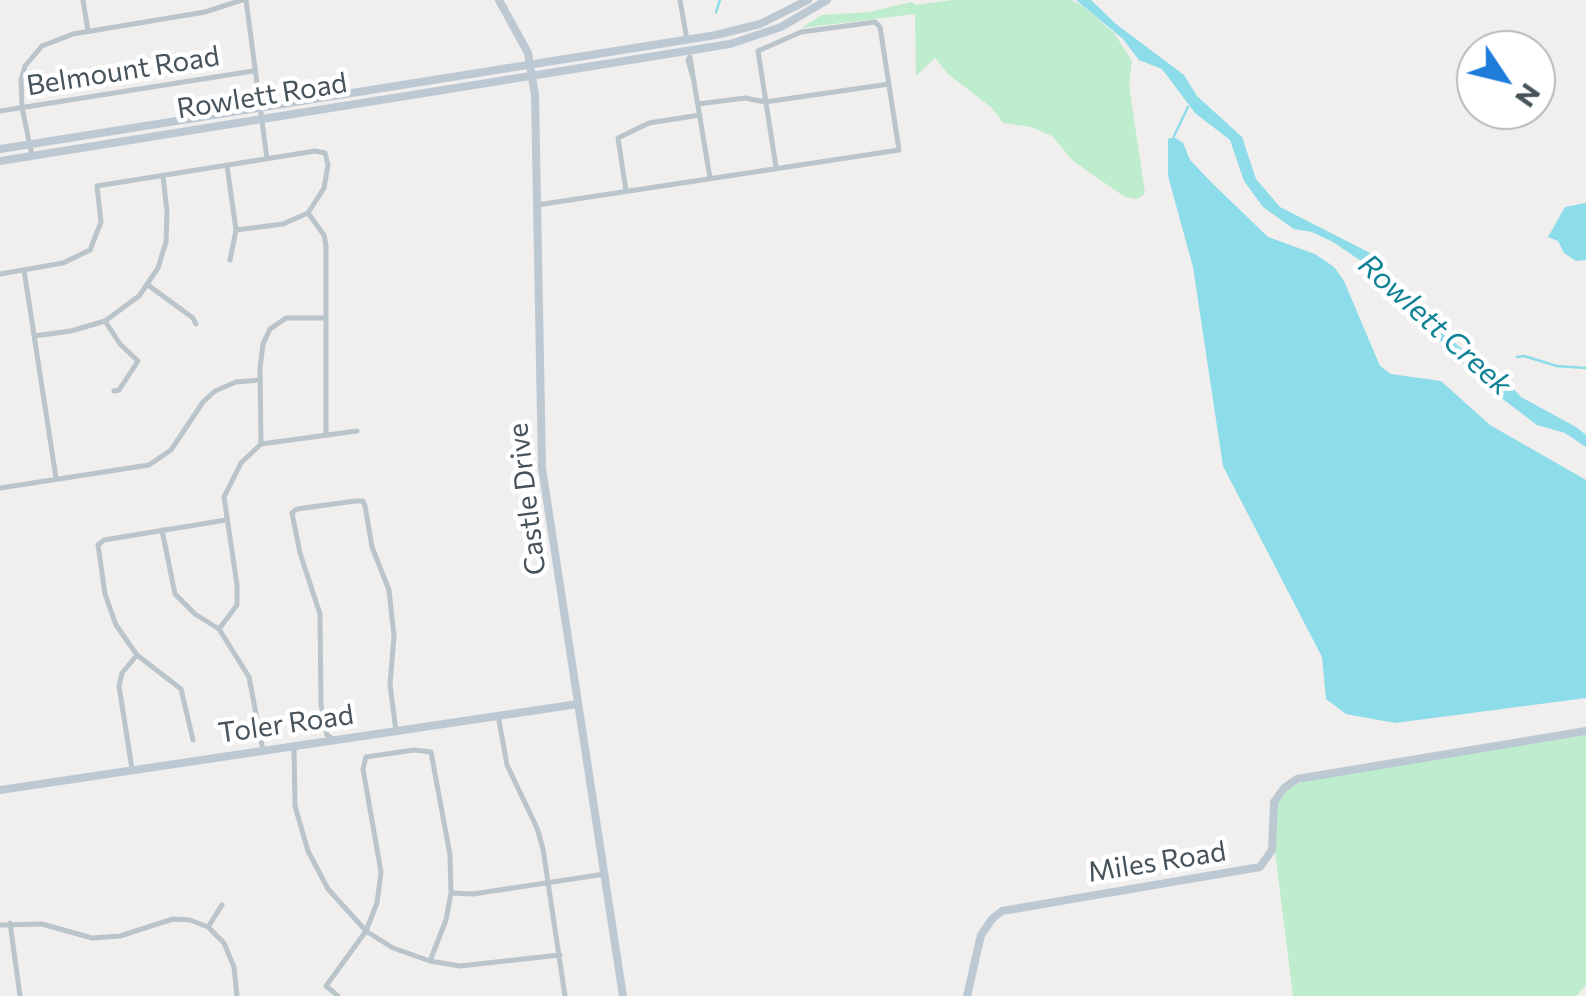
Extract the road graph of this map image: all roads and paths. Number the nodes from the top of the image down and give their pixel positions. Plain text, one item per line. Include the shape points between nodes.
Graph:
1 (83, 0) edge
2 (244, 0) edge
3 (500, 0) edge
4 (680, 0) edge
5 (808, 0) edge
6 (827, 0) edge
7 (88, 31) junction
8 (687, 40) junction
9 (690, 54) junction
10 (646, 57) junction
11 (253, 70) junction
12 (531, 70) junction
13 (889, 84) junction
14 (364, 90) junction
15 (365, 102) junction
16 (765, 102) junction
17 (698, 104) junction
18 (22, 107) junction
19 (0, 111) edge
20 (260, 114) junction
21 (700, 115) junction
22 (29, 144) junction
23 (0, 148) edge
24 (32, 156) junction
25 (267, 159) junction
26 (0, 161) edge
27 (227, 166) junction
28 (776, 167) junction
29 (163, 175) junction
30 (710, 178) junction
31 (626, 192) junction
32 (538, 205) junction
33 (308, 213) junction
34 (236, 230) junction
35 (230, 260) dead end
36 (24, 270) junction
37 (0, 274) edge
38 (148, 285) junction
39 (326, 318) junction
40 (106, 321) junction
41 (196, 324) dead end
42 (34, 336) junction
43 (260, 380) junction
44 (114, 392) dead end
45 (357, 431) dead end
46 (326, 435) junction
47 (261, 444) junction
48 (56, 478) junction
49 (0, 488) edge
50 (226, 520) junction
51 (162, 530) junction
52 (219, 629) junction
53 (137, 654) junction
54 (578, 704) junction
55 (498, 715) junction
56 (396, 731) junction
57 (1586, 731) edge
58 (193, 740) dead end
59 (333, 740) junction
60 (294, 746) junction
61 (263, 750) junction
62 (132, 769) junction
63 (0, 790) edge
64 (605, 874) junction
65 (547, 884) junction
66 (451, 893) junction
67 (222, 905) dead end
68 (10, 924) junction
69 (0, 925) edge
70 (208, 928) junction
71 (366, 931) junction
72 (560, 955) junction
73 (430, 961) junction
74 (20, 996) edge
75 (237, 996) edge
76 (338, 996) edge
77 (565, 996) edge
78 (624, 996) edge
79 (966, 996) edge

1 - 7 street
2 - 7 street
2 - 11 street
3 - 12 street, Castle Drive
4 - 8 street
5 - 8 street via 760,24
6 - 9 street via 770,32
7 - 18 street via 35,52 21,80
8 - 10 street
8 - 12 street
9 - 10 street
9 - 17 street
10 - 12 street
11 - 18 street, Belmount Road
11 - 20 street
12 - 14 street, Rowlett Road
12 - 15 street, Rowlett Road
12 - 32 street, Castle Drive
13 - 16 street
13 - 16 street via 876,22 801,32 758,50
13 - 28 street via 900,150
14 - 15 street
14 - 20 street, Rowlett Road
15 - 20 street, Rowlett Road
16 - 17 street
16 - 28 street
17 - 21 street
18 - 19 street, Belmount Road
18 - 22 street
20 - 22 street, Rowlett Road
20 - 24 street, Rowlett Road
20 - 25 street
21 - 30 street
21 - 31 street via 649,123 618,138
22 - 23 street, Rowlett Road
22 - 24 street
24 - 26 street, Rowlett Road
25 - 27 street
25 - 33 street via 325,153 324,188
27 - 29 street
27 - 34 street
28 - 30 street
29 - 36 street via 98,186 101,222 90,250 72,261
29 - 38 street via 166,242
30 - 31 street
31 - 32 street
32 - 54 street, Castle Drive via 542,468
33 - 34 street
33 - 39 street via 326,240
34 - 35 street
36 - 37 street
36 - 42 street
38 - 40 street
38 - 41 street
39 - 43 street via 275,323 263,344
39 - 46 street
40 - 42 street
40 - 44 street via 138,361
42 - 48 street
43 - 47 street
43 - 48 street via 215,391 158,461
45 - 46 street
46 - 47 street
47 - 50 street via 229,482
48 - 49 street
50 - 51 street
50 - 52 street via 238,596
51 - 52 street via 175,594
51 - 53 street via 98,542 110,611
52 - 61 street via 251,682
53 - 58 street via 181,689
53 - 62 street via 122,673 118,696
54 - 55 street, Toler Road
54 - 64 street, Castle Drive
55 - 56 street, Toler Road
55 - 65 street via 510,775 537,828
56 - 59 street, Toler Road
56 - 59 street via 389,590 363,502 293,510 320,614 321,705
57 - 79 street, Miles Road via 1297,779 1274,802 1272,850 1260,867 1002,911 981,934
59 - 60 street, Toler Road
60 - 61 street, Toler Road
60 - 71 street via 295,806 308,851 328,889
61 - 62 street, Toler Road
62 - 63 street, Toler Road
64 - 65 street
64 - 78 street, Castle Drive
65 - 66 street
65 - 72 street
66 - 71 street via 431,752 363,760 381,872
66 - 73 street
67 - 70 street
68 - 69 street
68 - 70 street via 42,924 92,938 173,918
68 - 74 street
70 - 75 street via 224,943
71 - 73 street
71 - 76 street via 326,986
72 - 73 street via 460,966
72 - 77 street

